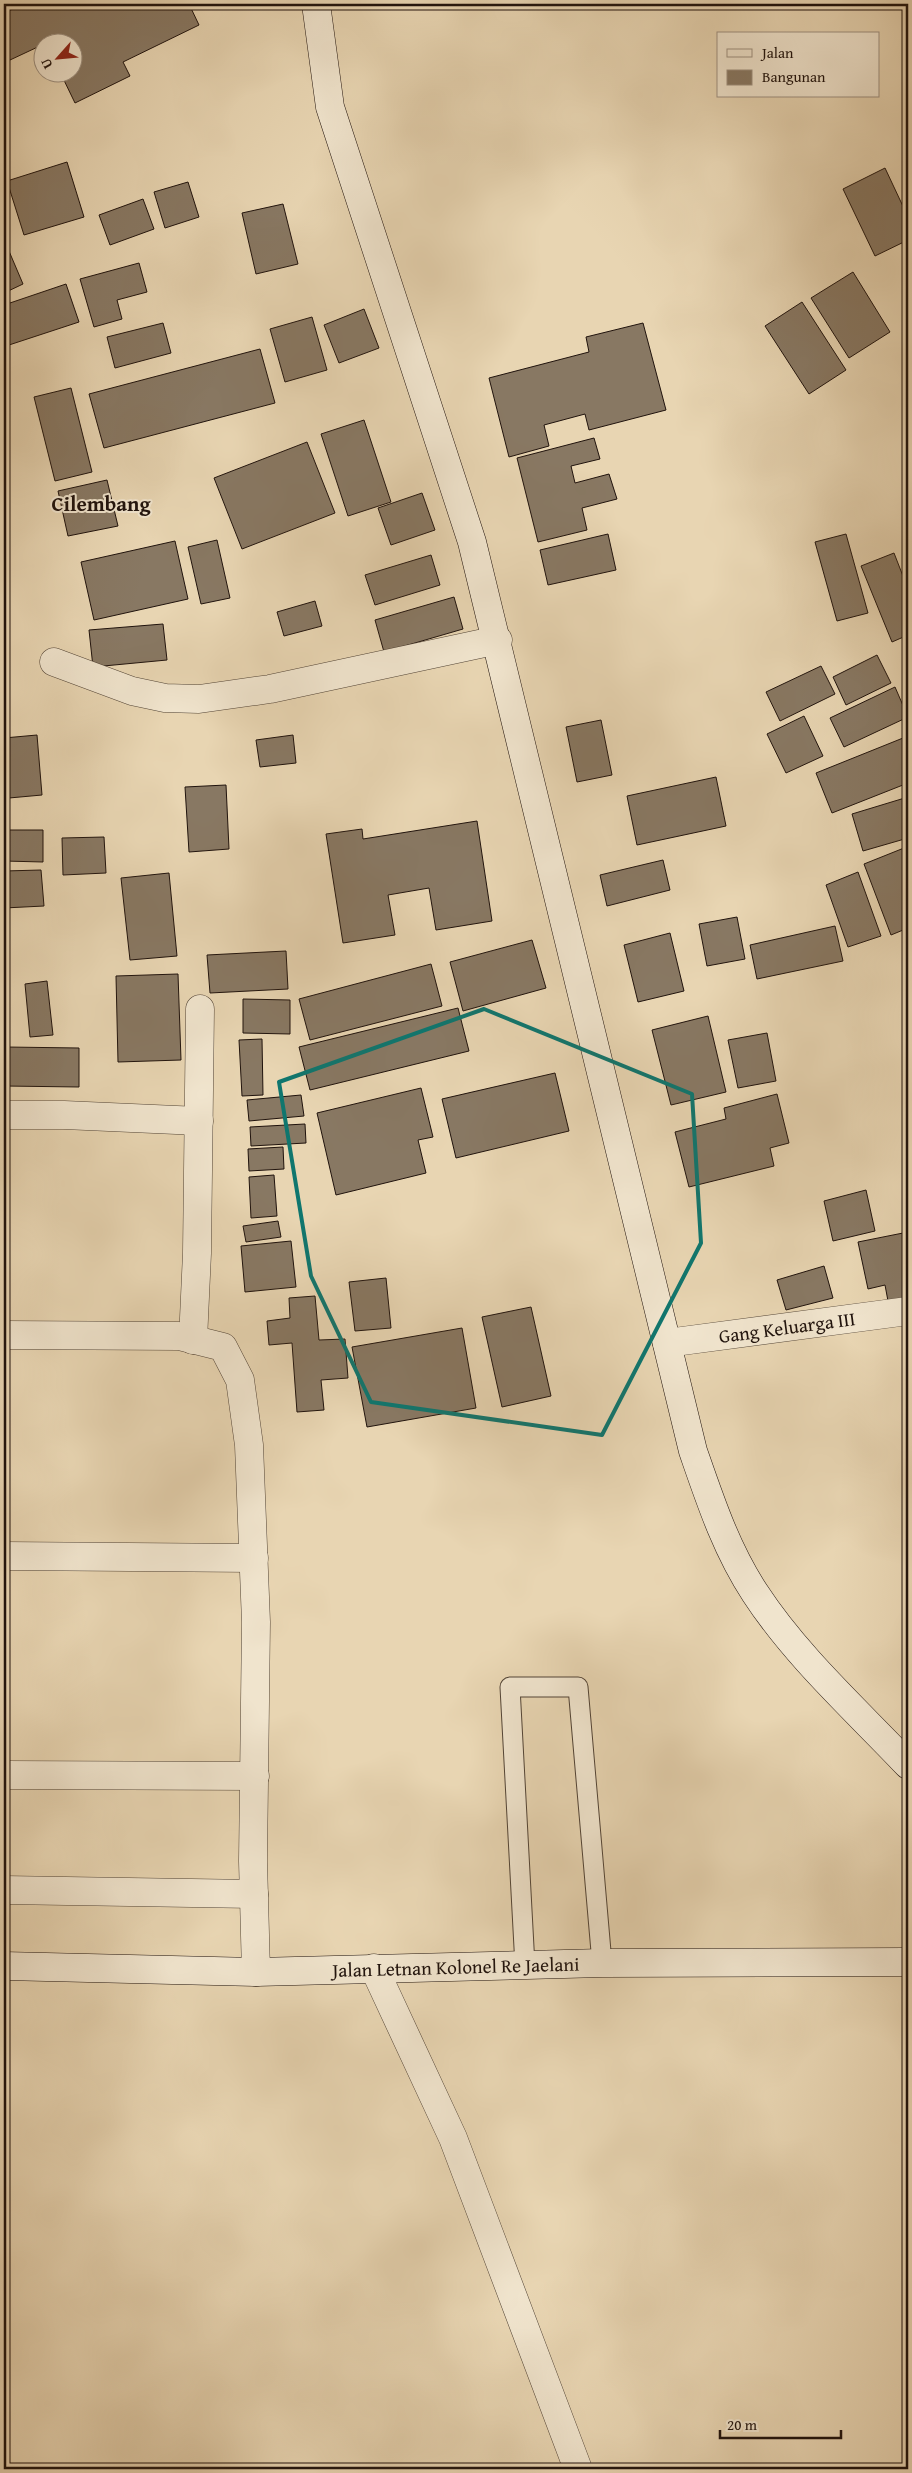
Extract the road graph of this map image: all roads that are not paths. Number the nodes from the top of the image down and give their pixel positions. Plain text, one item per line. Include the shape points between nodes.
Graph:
1 (316, 4) edge
2 (498, 640) junction
3 (54, 662) dead end
4 (200, 1009) dead end
5 (4, 1115) edge
6 (199, 1121) junction
7 (908, 1311) edge
8 (4, 1336) edge
9 (192, 1340) junction
10 (667, 1343) junction
11 (4, 1556) edge
12 (254, 1558) junction
13 (908, 1765) edge
14 (4, 1775) edge
15 (255, 1776) junction
16 (4, 1890) edge
17 (254, 1894) junction
18 (908, 1962) edge
19 (602, 1963) junction
20 (4, 1966) edge
21 (525, 1966) junction
22 (374, 1968) junction
23 (256, 1972) junction
24 (578, 2469) edge

1 - 2 street via 330,107 472,542
2 - 3 street via 270,689 199,699 165,698 132,691
2 - 10 street
4 - 6 street
5 - 6 street
6 - 9 street
7 - 10 street, Gang Keluarga III
8 - 9 street via 179,1336
9 - 12 street via 223,1347 240,1380 249,1445
10 - 13 street via 693,1450 718,1526 754,1592 800,1650
11 - 12 street
12 - 15 street
14 - 15 street
15 - 17 street
16 - 17 street
17 - 23 street
18 - 19 street, Jalan Letnan Kolonel Re Jaelani
19 - 21 street, Jalan Letnan Kolonel Re Jaelani
19 - 21 lane via 578,1687 510,1687
20 - 23 street, Jalan Letnan Kolonel Re Jaelani
21 - 22 street, Jalan Letnan Kolonel Re Jaelani
22 - 23 street, Jalan Letnan Kolonel Re Jaelani
22 - 24 street via 453,2138

